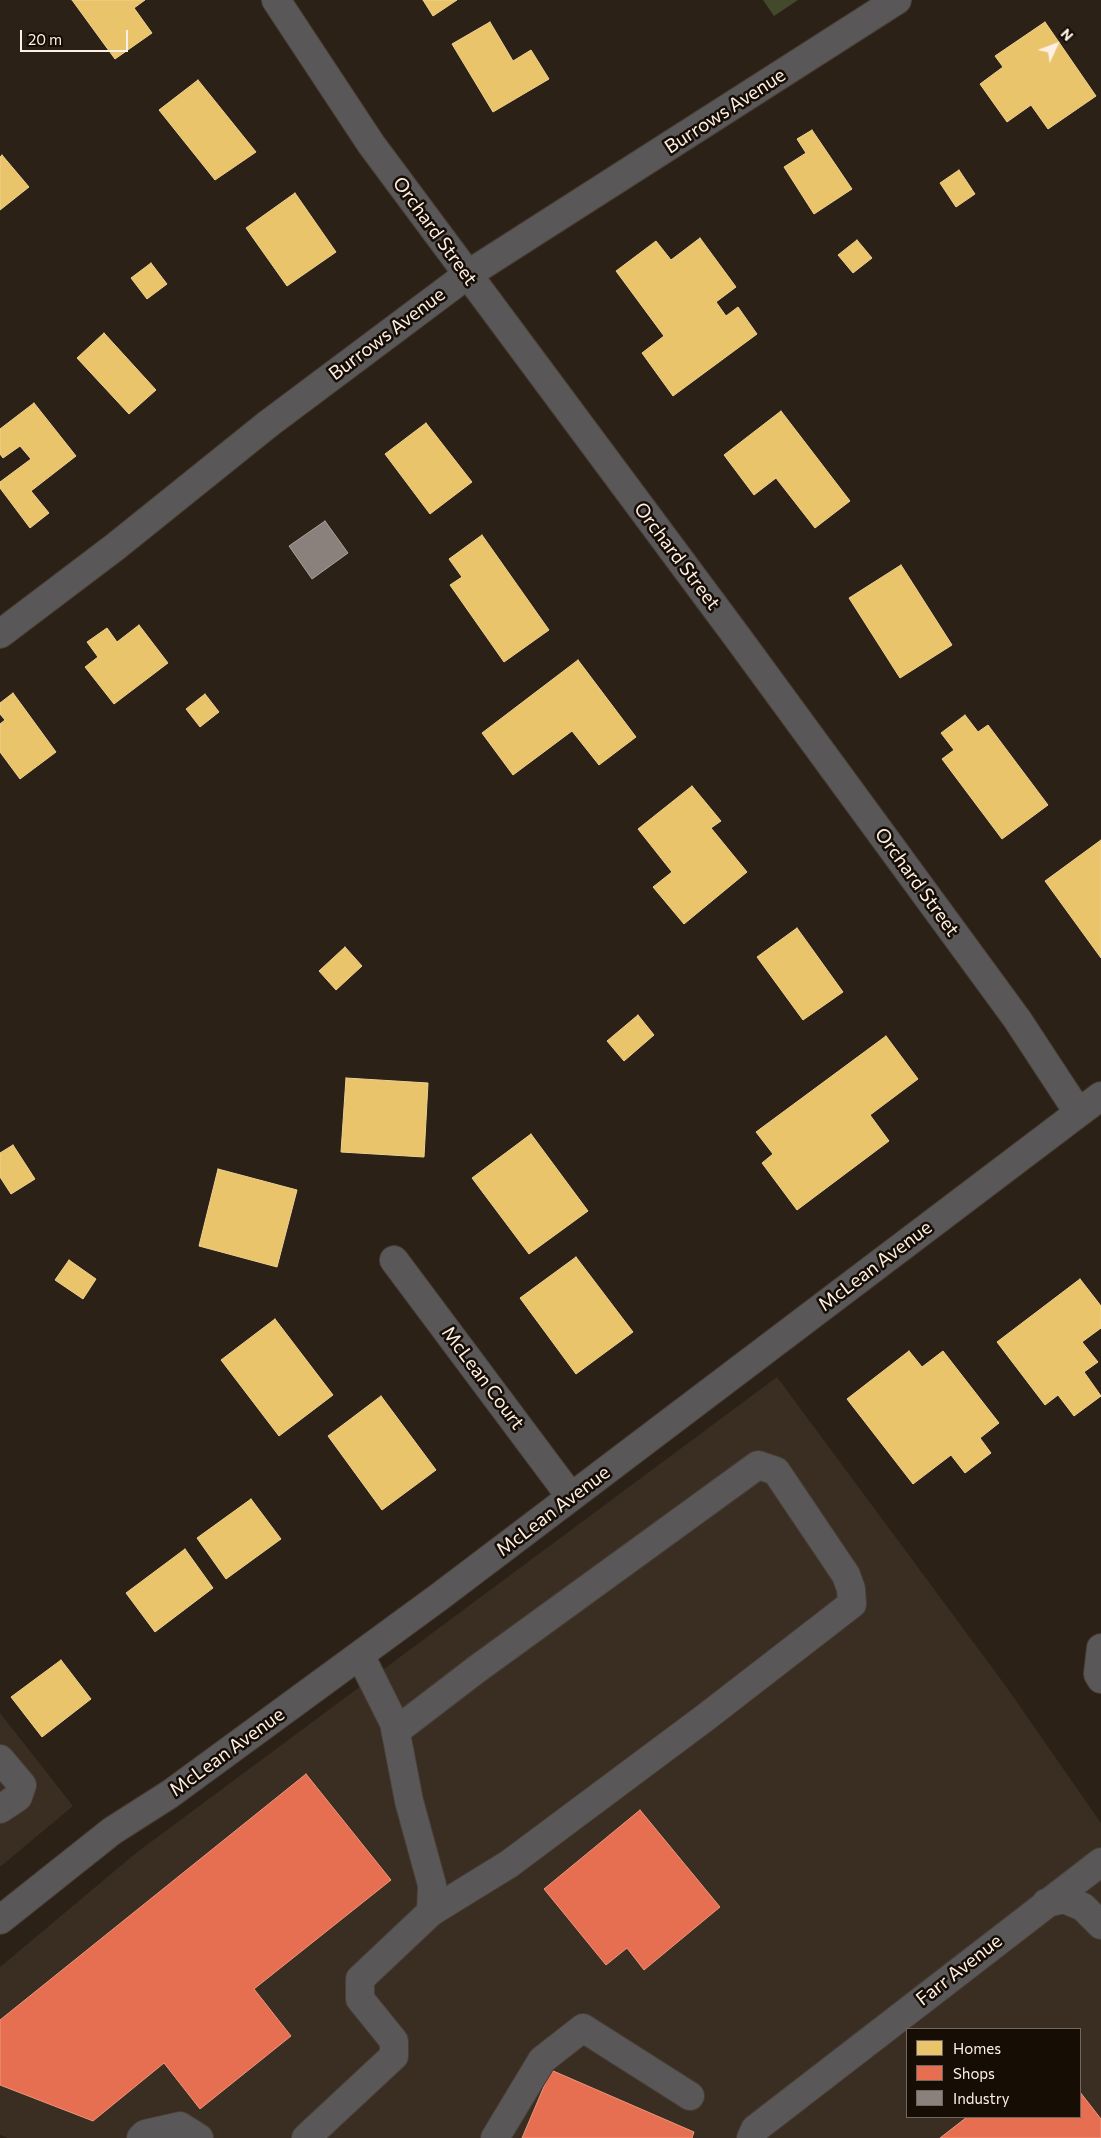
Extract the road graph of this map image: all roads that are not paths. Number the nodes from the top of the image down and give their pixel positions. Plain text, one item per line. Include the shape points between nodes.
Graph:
1 (276, 0) edge
2 (897, 0) edge
3 (467, 274) junction
4 (0, 634) edge
5 (1101, 1096) edge
6 (1078, 1112) junction
7 (394, 1260) dead end
8 (571, 1497) junction
9 (1101, 1648) edge
10 (360, 1655) junction
11 (1101, 1679) edge
12 (396, 1731) junction
13 (0, 1759) edge
14 (0, 1809) edge
15 (1101, 1862) edge
16 (1046, 1903) junction
17 (431, 1912) junction
18 (0, 1920) edge
19 (1101, 1925) edge
20 (690, 2096) dead end
21 (140, 2138) edge
22 (199, 2138) edge
23 (306, 2138) edge
24 (495, 2138) edge
25 (751, 2138) edge

1 - 3 street, Orchard Street via 371,144
2 - 3 street, Burrows Avenue
3 - 4 street, Burrows Avenue via 268,424
3 - 6 street, Orchard Street via 1017,1019
5 - 6 street, McLean Avenue
6 - 8 street, McLean Avenue
7 - 8 street, McLean Court
8 - 10 street, McLean Avenue
9 - 11 street via 1098,1674
10 - 12 street
10 - 18 street, McLean Avenue via 170,1794 112,1830
12 - 17 street via 409,1801 432,1885
12 - 17 street via 758,1465 776,1471 846,1575 851,1589 852,1604 706,1717 508,1864
13 - 14 street via 22,1785 18,1796
15 - 16 street, Farr Avenue
16 - 19 street via 1064,1900 1083,1907
16 - 25 street, Farr Avenue via 755,2129
17 - 23 street via 360,1979 360,1999 394,2041 394,2056
20 - 24 street via 583,2028 542,2060
21 - 22 street via 180,2126

